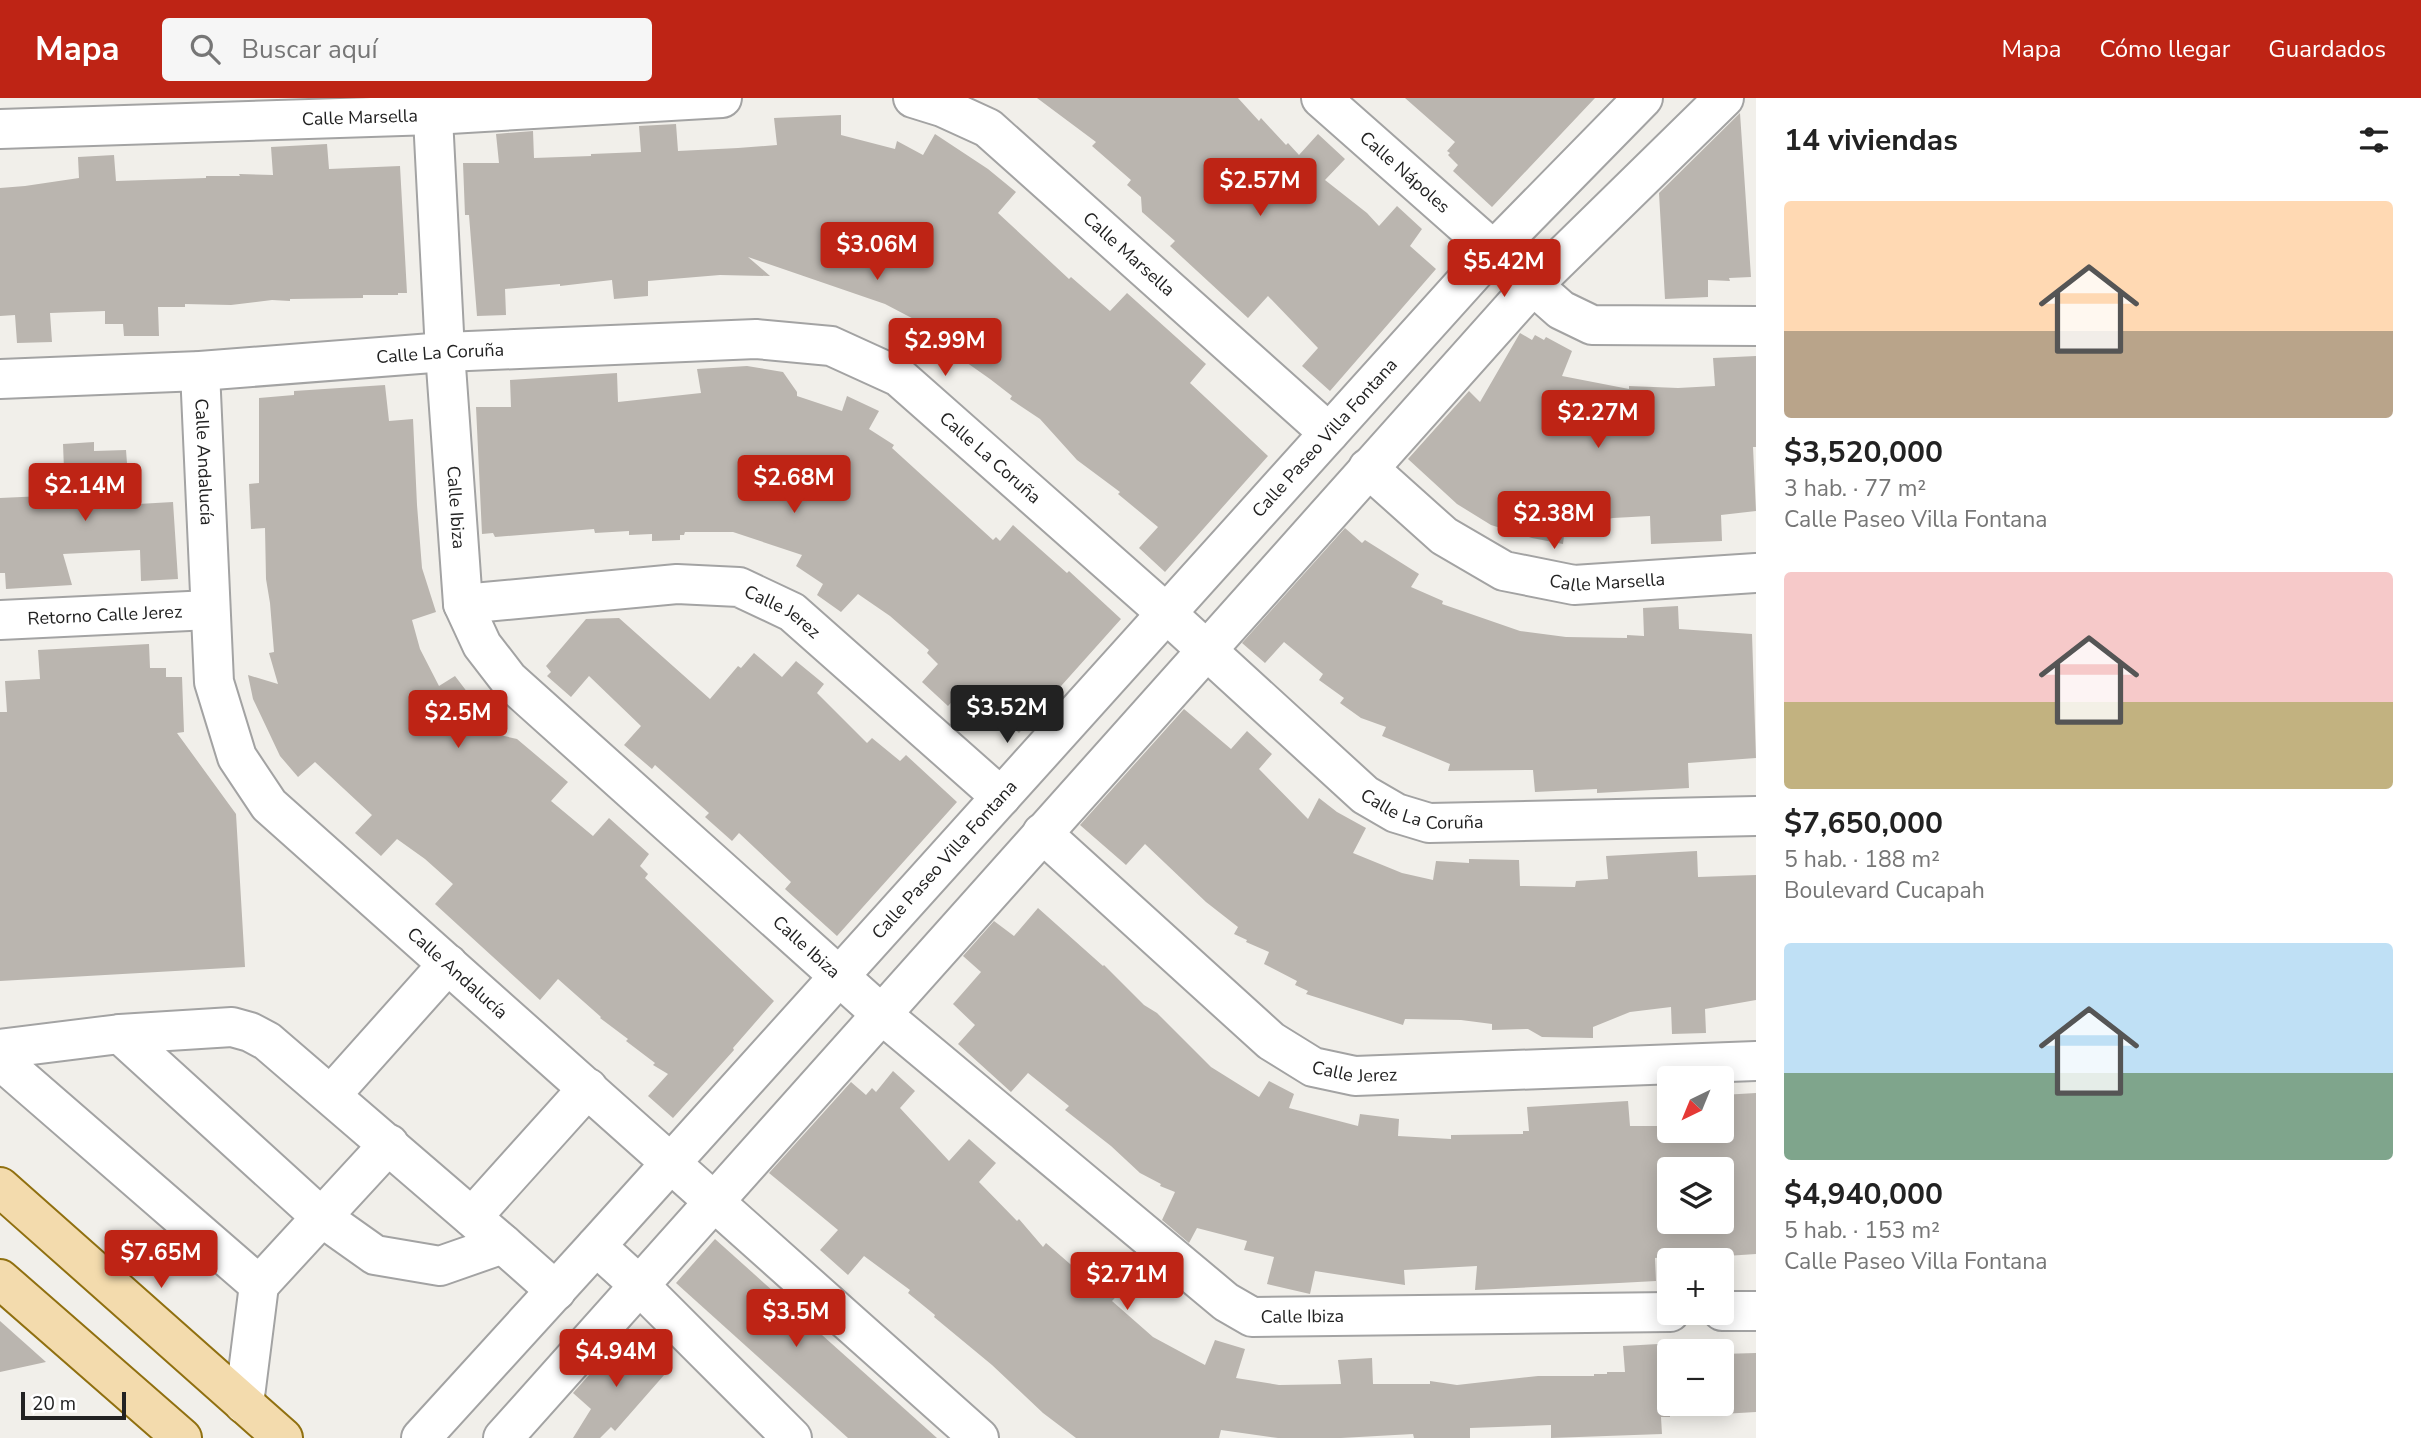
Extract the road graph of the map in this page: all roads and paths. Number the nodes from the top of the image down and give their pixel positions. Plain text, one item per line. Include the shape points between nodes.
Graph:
1 (722, 98) edge
2 (913, 98) edge
3 (1321, 98) edge
4 (1643, 98) edge
5 (1724, 98) edge
6 (433, 106) edge
7 (0, 129) edge
8 (1494, 250) junction
9 (1533, 285) junction
10 (1756, 326) edge
11 (445, 352) junction
12 (200, 371) junction
13 (0, 379) edge
14 (1329, 433) junction
15 (1368, 468) junction
16 (1756, 573) edge
17 (463, 604) junction
18 (210, 610) junction
19 (1166, 613) junction
20 (0, 620) edge
21 (1205, 649) junction
22 (1001, 796) junction
23 (1756, 816) edge
24 (1042, 833) junction
25 (448, 964) junction
26 (839, 977) junction
27 (880, 1013) junction
28 (120, 1034) junction
29 (0, 1049) edge
30 (0, 1060) edge
31 (1756, 1061) edge
32 (588, 1088) junction
33 (331, 1095) junction
34 (389, 1144) junction
35 (671, 1163) junction
36 (0, 1187) edge
37 (713, 1200) junction
38 (320, 1216) junction
39 (472, 1217) junction
40 (502, 1244) junction
41 (596, 1246) junction
42 (0, 1279) edge
43 (259, 1285) junction
44 (639, 1285) junction
45 (556, 1291) junction
46 (1734, 1311) edge
47 (1756, 1311) edge
48 (1657, 1312) edge
49 (244, 1404) junction
50 (182, 1438) edge
51 (283, 1438) edge
52 (421, 1438) edge
53 (503, 1438) edge
54 (792, 1438) edge
55 (979, 1438) edge

1 - 6 street, Calle Marsella
2 - 14 street, Calle Marsella via 988,128
3 - 8 street, Calle Nápoles
4 - 8 street, Calle Paseo Villa Fontana
5 - 9 street
6 - 7 street, Calle Marsella
6 - 11 street, Calle Ibiza
8 - 9 street, Calle Nápoles
8 - 14 street, Calle Paseo Villa Fontana
9 - 10 street, Calle Nápoles via 1561,310 1592,326
9 - 15 street
11 - 12 street, Calle La Coruña
11 - 17 street, Calle Ibiza
11 - 19 street, Calle La Coruña via 756,339 831,346 899,377
12 - 13 street, Calle La Coruña
12 - 18 street, Calle Andalucía
14 - 19 street, Calle Paseo Villa Fontana
15 - 16 street, Calle Marsella via 1444,536 1504,571 1574,585
15 - 21 street
17 - 22 street, Calle Jerez via 677,584 739,587 792,612
17 - 26 street, Calle Ibiza via 482,645 509,680
18 - 20 street, Retorno Calle Jerez
18 - 25 street, Calle Andalucía via 214,682 237,757 269,805
19 - 21 street, Calle La Coruña
19 - 22 street, Calle Paseo Villa Fontana
21 - 23 street, Calle La Coruña via 1364,795 1396,813 1429,823
21 - 24 street
22 - 26 street, Calle Paseo Villa Fontana
24 - 27 street
24 - 31 street, Calle Jerez via 1270,1041 1313,1067 1354,1076
25 - 32 street, Calle Andalucía
25 - 33 street
26 - 27 street, Calle Ibiza
26 - 35 street, Calle Paseo Villa Fontana
27 - 37 street
27 - 48 street, Calle Ibiza via 1226,1302 1252,1317
28 - 29 street
28 - 33 street via 232,1027 250,1032
28 - 38 street
30 - 43 street
32 - 35 street, Calle Andalucía
32 - 39 street
33 - 34 street
34 - 38 street
34 - 39 street
35 - 37 street, Calle Andalucía
35 - 41 street, Calle Paseo Villa Fontana
36 - 49 main road
37 - 44 street
37 - 55 street, Calle Andalucía
38 - 40 street via 376,1255 440,1266
38 - 43 street
39 - 40 street
40 - 45 street
41 - 44 street
41 - 45 street, Calle Paseo Villa Fontana
42 - 50 main road
43 - 49 street
44 - 53 street
44 - 54 street
45 - 52 street, Calle Paseo Villa Fontana
46 - 47 street
49 - 51 main road

